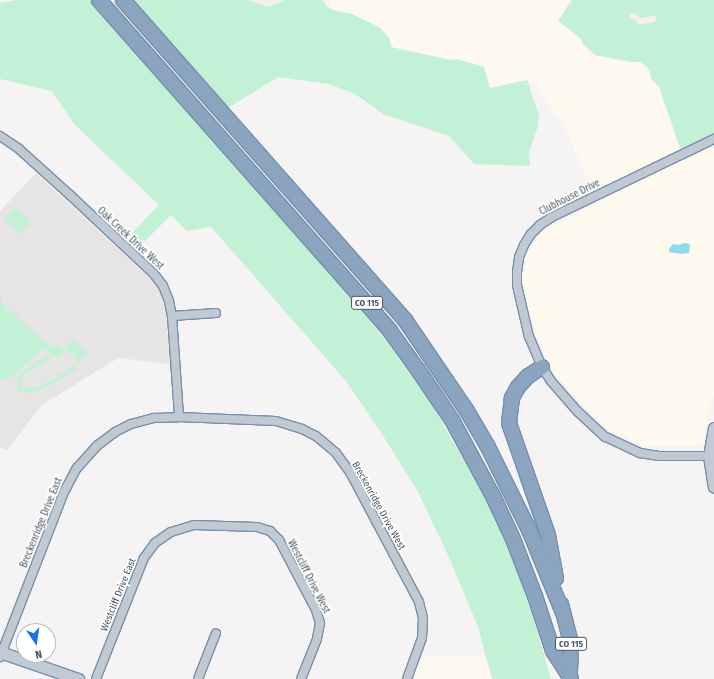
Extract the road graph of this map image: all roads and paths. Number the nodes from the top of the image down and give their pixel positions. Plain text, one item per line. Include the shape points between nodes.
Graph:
1 (99, 0) edge
2 (123, 0) edge
3 (0, 136) edge
4 (714, 139) edge
5 (216, 313) dead end
6 (172, 316) junction
7 (542, 367) junction
8 (179, 417) junction
9 (714, 428) edge
10 (709, 456) junction
11 (714, 487) edge
12 (270, 531) joint
13 (563, 613) junction
14 (216, 632) dead end
15 (1, 654) edge
16 (571, 678) edge
17 (78, 679) edge
18 (96, 679) edge
19 (198, 679) edge
20 (301, 679) edge
21 (407, 679) edge

1 - 16 highway, CO 115 via 366,303 418,370 452,420 493,496 516,546 553,650
2 - 13 highway, CO 115 via 409,326 467,411 488,447 530,532
3 - 6 street, Oak Creek Drive West via 19,149 154,274 167,293
4 - 7 street, Clubhouse Drive via 552,218 531,234 519,257 517,285 529,337
5 - 6 street
6 - 8 street, Oak Creek Drive West
7 - 10 street, Clubhouse Drive via 578,412 605,437 623,447 640,454 659,456
7 - 13 highway via 528,376 518,387 512,398 509,423 548,535
8 - 15 street, Breckenridge Drive East via 143,421 115,432 87,455 77,468 64,492
8 - 21 street, Breckenridge Drive West via 276,422 316,436 336,453 350,472 422,611 422,638
9 - 10 street
10 - 11 street
12 - 18 street, Westcliff Drive East via 249,526 194,525 171,532 155,544 140,565
12 - 20 street, Westcliff Drive West via 283,547 319,617 317,639
13 - 16 highway, CO 115 via 571,643
14 - 19 street
15 - 17 street

